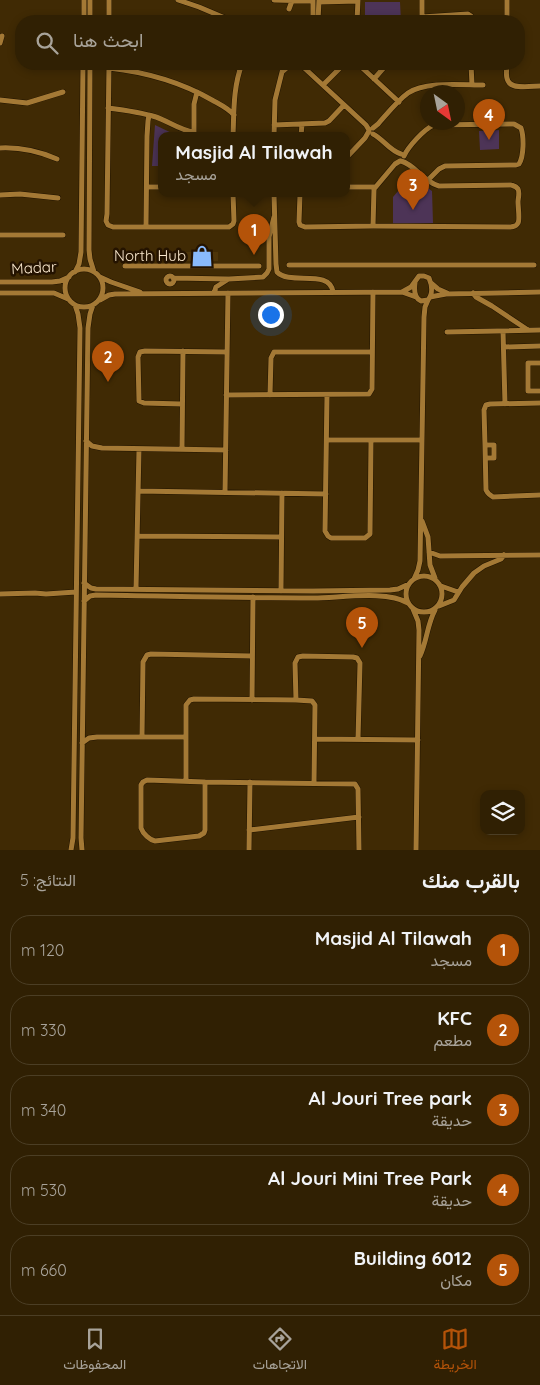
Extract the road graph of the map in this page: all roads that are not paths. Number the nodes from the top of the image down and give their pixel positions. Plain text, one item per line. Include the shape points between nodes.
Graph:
1 (84, 0) edge
2 (90, 0) edge
3 (109, 0) edge
4 (178, 0) edge
5 (275, 0) edge
6 (422, 0) edge
7 (507, 0) edge
8 (187, 1) edge
9 (292, 1) edge
10 (316, 1) edge
11 (358, 1) edge
12 (289, 9) dead end
13 (84, 15) edge
14 (90, 15) edge
15 (109, 15) edge
16 (219, 15) edge
17 (314, 15) edge
18 (317, 15) edge
19 (357, 15) edge
20 (422, 15) edge
21 (507, 15) edge
22 (2, 36) dead end
23 (0, 43) edge
24 (83, 70) edge
25 (90, 70) edge
26 (109, 70) edge
27 (129, 70) edge
28 (240, 70) edge
29 (306, 70) edge
30 (338, 70) edge
31 (364, 70) edge
32 (382, 70) edge
33 (471, 70) edge
34 (507, 70) edge
35 (283, 72) edge
36 (374, 79) junction
37 (323, 85) junction
38 (472, 85) junction
39 (483, 85) dead end
40 (540, 86) edge
41 (63, 92) dead end
42 (197, 92) junction
43 (0, 100) edge
44 (398, 102) junction
45 (234, 104) junction
46 (344, 105) junction
47 (108, 108) junction
48 (226, 108) junction
49 (149, 115) junction
50 (234, 115) junction
51 (275, 123) junction
52 (302, 124) junction
53 (372, 129) junction
54 (189, 132) edge
55 (194, 132) edge
56 (233, 132) edge
57 (274, 132) edge
58 (301, 132) edge
59 (0, 148) edge
60 (350, 154) edge
61 (401, 157) junction
62 (57, 159) dead end
63 (427, 181) junction
64 (147, 187) junction
65 (158, 187) edge
66 (350, 187) edge
67 (374, 187) junction
68 (0, 195) edge
69 (233, 197) edge
70 (274, 197) edge
71 (300, 197) edge
72 (58, 198) dead end
73 (274, 217) junction
74 (146, 226) junction
75 (373, 226) junction
76 (0, 235) edge
77 (63, 235) dead end
78 (269, 240) junction
79 (275, 241) junction
80 (269, 263) junction
81 (276, 264) junction
82 (289, 265) dead end
83 (419, 265) junction
84 (427, 265) junction
85 (534, 265) dead end
86 (125, 266) dead end
87 (166, 266) junction
88 (173, 266) junction
89 (259, 266) dead end
90 (75, 272) junction
91 (94, 272) junction
92 (69, 276) junction
93 (419, 276) junction
94 (427, 276) junction
95 (100, 277) junction
96 (229, 278) junction
97 (170, 279) junction
98 (0, 282) edge
99 (415, 283) junction
100 (431, 283) junction
101 (333, 292) junction
102 (373, 292) junction
103 (402, 292) junction
104 (540, 292) edge
105 (0, 293) edge
106 (166, 293) junction
107 (214, 293) junction
108 (228, 293) junction
109 (473, 293) junction
110 (450, 294) junction
111 (417, 298) junction
112 (429, 298) junction
113 (68, 299) junction
114 (100, 300) junction
115 (75, 305) junction
116 (93, 305) junction
117 (424, 317) junction
118 (528, 330) junction
119 (540, 330) edge
120 (504, 331) junction
121 (447, 332) dead end
122 (540, 346) edge
123 (504, 347) junction
124 (183, 351) junction
125 (227, 352) junction
126 (372, 352) junction
127 (540, 363) edge
128 (540, 391) edge
129 (226, 395) junction
130 (270, 395) junction
131 (327, 395) junction
132 (540, 403) edge
133 (182, 404) junction
134 (505, 404) junction
135 (327, 440) junction
136 (371, 440) junction
137 (421, 440) junction
138 (86, 441) junction
139 (485, 445) junction
140 (102, 448) junction
141 (139, 449) junction
142 (182, 449) junction
143 (226, 450) junction
144 (86, 455) junction
145 (486, 458) junction
146 (138, 491) junction
147 (225, 492) junction
148 (282, 493) junction
149 (326, 494) junction
150 (540, 496) edge
151 (421, 519) junction
152 (137, 536) junction
153 (281, 537) junction
154 (429, 552) junction
155 (504, 555) junction
156 (540, 555) edge
157 (414, 579) junction
158 (436, 580) junction
159 (84, 583) junction
160 (409, 584) junction
161 (441, 586) junction
162 (136, 589) junction
163 (281, 591) junction
164 (76, 592) junction
165 (458, 592) junction
166 (0, 594) edge
167 (253, 597) junction
168 (84, 601) junction
169 (408, 603) junction
170 (437, 608) junction
171 (413, 609) junction
172 (252, 656) junction
173 (419, 659) junction
174 (252, 700) junction
175 (296, 700) junction
176 (82, 729) junction
177 (97, 737) junction
178 (142, 737) junction
179 (186, 738) junction
180 (315, 739) junction
181 (358, 739) junction
182 (418, 740) junction
183 (82, 743) junction
184 (186, 781) junction
185 (205, 782) junction
186 (250, 782) junction
187 (314, 783) junction
188 (359, 817) junction
189 (249, 830) junction
190 (72, 850) edge
191 (82, 850) edge
192 (249, 850) edge
193 (359, 850) edge
194 (416, 850) edge

1 - 13 street
2 - 14 street
3 - 15 street
4 - 8 street
5 - 9 street
6 - 20 street
7 - 21 street
8 - 16 street
9 - 10 street
9 - 12 street
10 - 11 street
10 - 17 street
10 - 18 street
11 - 19 street
22 - 23 street
24 - 90 street via 81,252
25 - 91 street via 89,250
26 - 47 street
27 - 42 street via 172,81
28 - 45 street
29 - 37 street
30 - 37 street
31 - 36 street
32 - 36 street
33 - 38 street
34 - 40 street via 510,84
35 - 51 street via 276,94
36 - 44 street
37 - 46 street
38 - 39 street
38 - 44 street via 422,87
41 - 43 street via 27,103
42 - 48 street
42 - 55 street
44 - 53 street
45 - 48 street
45 - 50 street
46 - 52 street via 325,123
46 - 53 street
47 - 49 street
47 - 74 street via 107,224 116,227
48 - 50 street
49 - 54 street
49 - 64 street
50 - 56 street
51 - 52 street
51 - 57 street
52 - 58 street
53 - 60 street
53 - 61 street
59 - 62 street via 26,149
61 - 63 street
61 - 63 street via 434,125 514,124 521,128 522,158 519,164 445,166
61 - 67 street
63 - 75 street via 439,186 512,186 519,192 518,216 507,226
64 - 65 street
64 - 74 street
66 - 67 street
67 - 75 street
68 - 72 street
69 - 74 street via 234,221 229,226
70 - 73 street
71 - 75 street via 299,216 304,224
73 - 78 street
73 - 79 street
76 - 77 street
78 - 79 street
78 - 80 street
79 - 81 street
80 - 81 street
80 - 96 street via 263,277
81 - 101 street via 281,276 321,280 330,285
82 - 83 street
83 - 84 street
83 - 93 street
84 - 85 street
84 - 94 street
86 - 87 street
87 - 88 street
87 - 97 street
88 - 89 street
88 - 97 street
90 - 91 street via 86,269
90 - 92 street
91 - 95 street
92 - 98 street, Madar via 52,282
92 - 113 street via 65,287
93 - 94 street
93 - 99 street
94 - 100 street
95 - 106 street via 134,290
95 - 114 street via 103,288
96 - 97 street
96 - 107 street via 216,287
97 - 106 street
99 - 103 street
99 - 111 street
100 - 110 street
100 - 112 street
101 - 102 street
101 - 108 street
102 - 103 street
102 - 126 street
103 - 111 street
104 - 109 street
105 - 113 street, Madar via 51,293
106 - 107 street
106 - 114 street via 115,294
107 - 108 street
108 - 125 street
109 - 110 street
109 - 118 street
110 - 112 street
111 - 112 street via 421,301
111 - 117 street
112 - 117 street
113 - 115 street
114 - 116 street
115 - 116 street
115 - 164 street via 80,328
116 - 138 street via 88,328
117 - 137 street
118 - 119 street
118 - 120 street
120 - 121 street
120 - 123 street
122 - 123 street
123 - 134 street
124 - 125 street
124 - 133 street
124 - 133 street via 145,350 138,357 139,401 144,404
125 - 129 street
126 - 130 street via 276,351 271,358
126 - 131 street via 370,394
127 - 128 street via 528,363 528,391
129 - 130 street
129 - 143 street
130 - 131 street
131 - 135 street
132 - 134 street
133 - 142 street
134 - 139 street via 485,407
135 - 136 street
135 - 149 street
136 - 137 street
136 - 149 street via 368,537 328,536
137 - 151 street
138 - 140 street
138 - 144 street
139 - 145 street
139 - 145 street via 494,445 494,458
140 - 141 street
140 - 144 street
141 - 142 street
141 - 146 street
142 - 143 street
143 - 147 street
144 - 159 street
145 - 150 street via 488,494 493,497
146 - 147 street
146 - 152 street
147 - 148 street
148 - 149 street
148 - 153 street
151 - 154 street via 428,536
151 - 157 street via 420,561
152 - 153 street
152 - 162 street
153 - 163 street
154 - 155 street via 440,556
154 - 158 street
155 - 156 street
155 - 165 street via 474,573
157 - 158 street via 425,576
157 - 160 street
158 - 161 street
159 - 162 street via 96,589
159 - 168 street
160 - 163 street via 390,590
160 - 169 street via 406,592
161 - 165 street
161 - 170 street via 442,598
162 - 163 street
164 - 166 street
164 - 190 street
165 - 170 street via 454,600
167 - 168 street via 96,595
167 - 169 street via 388,596
167 - 172 street
168 - 176 street
169 - 171 street
170 - 171 street via 424,613
170 - 173 street
171 - 173 street via 419,626
172 - 174 street
172 - 178 street via 147,655 143,662
173 - 182 street
174 - 175 street
174 - 179 street via 190,700 186,705
175 - 180 street via 310,700 314,704
175 - 181 street via 295,662 298,657 357,658 360,661
176 - 177 street
176 - 183 street
177 - 178 street
177 - 183 street
178 - 179 street
179 - 184 street
180 - 181 street
180 - 187 street
181 - 182 street
182 - 194 street
183 - 191 street
184 - 185 street
184 - 185 street via 147,780 142,783 141,828 152,840 204,833
185 - 186 street
186 - 187 street
186 - 189 street
187 - 188 street via 357,785
188 - 189 street
188 - 193 street
189 - 192 street

